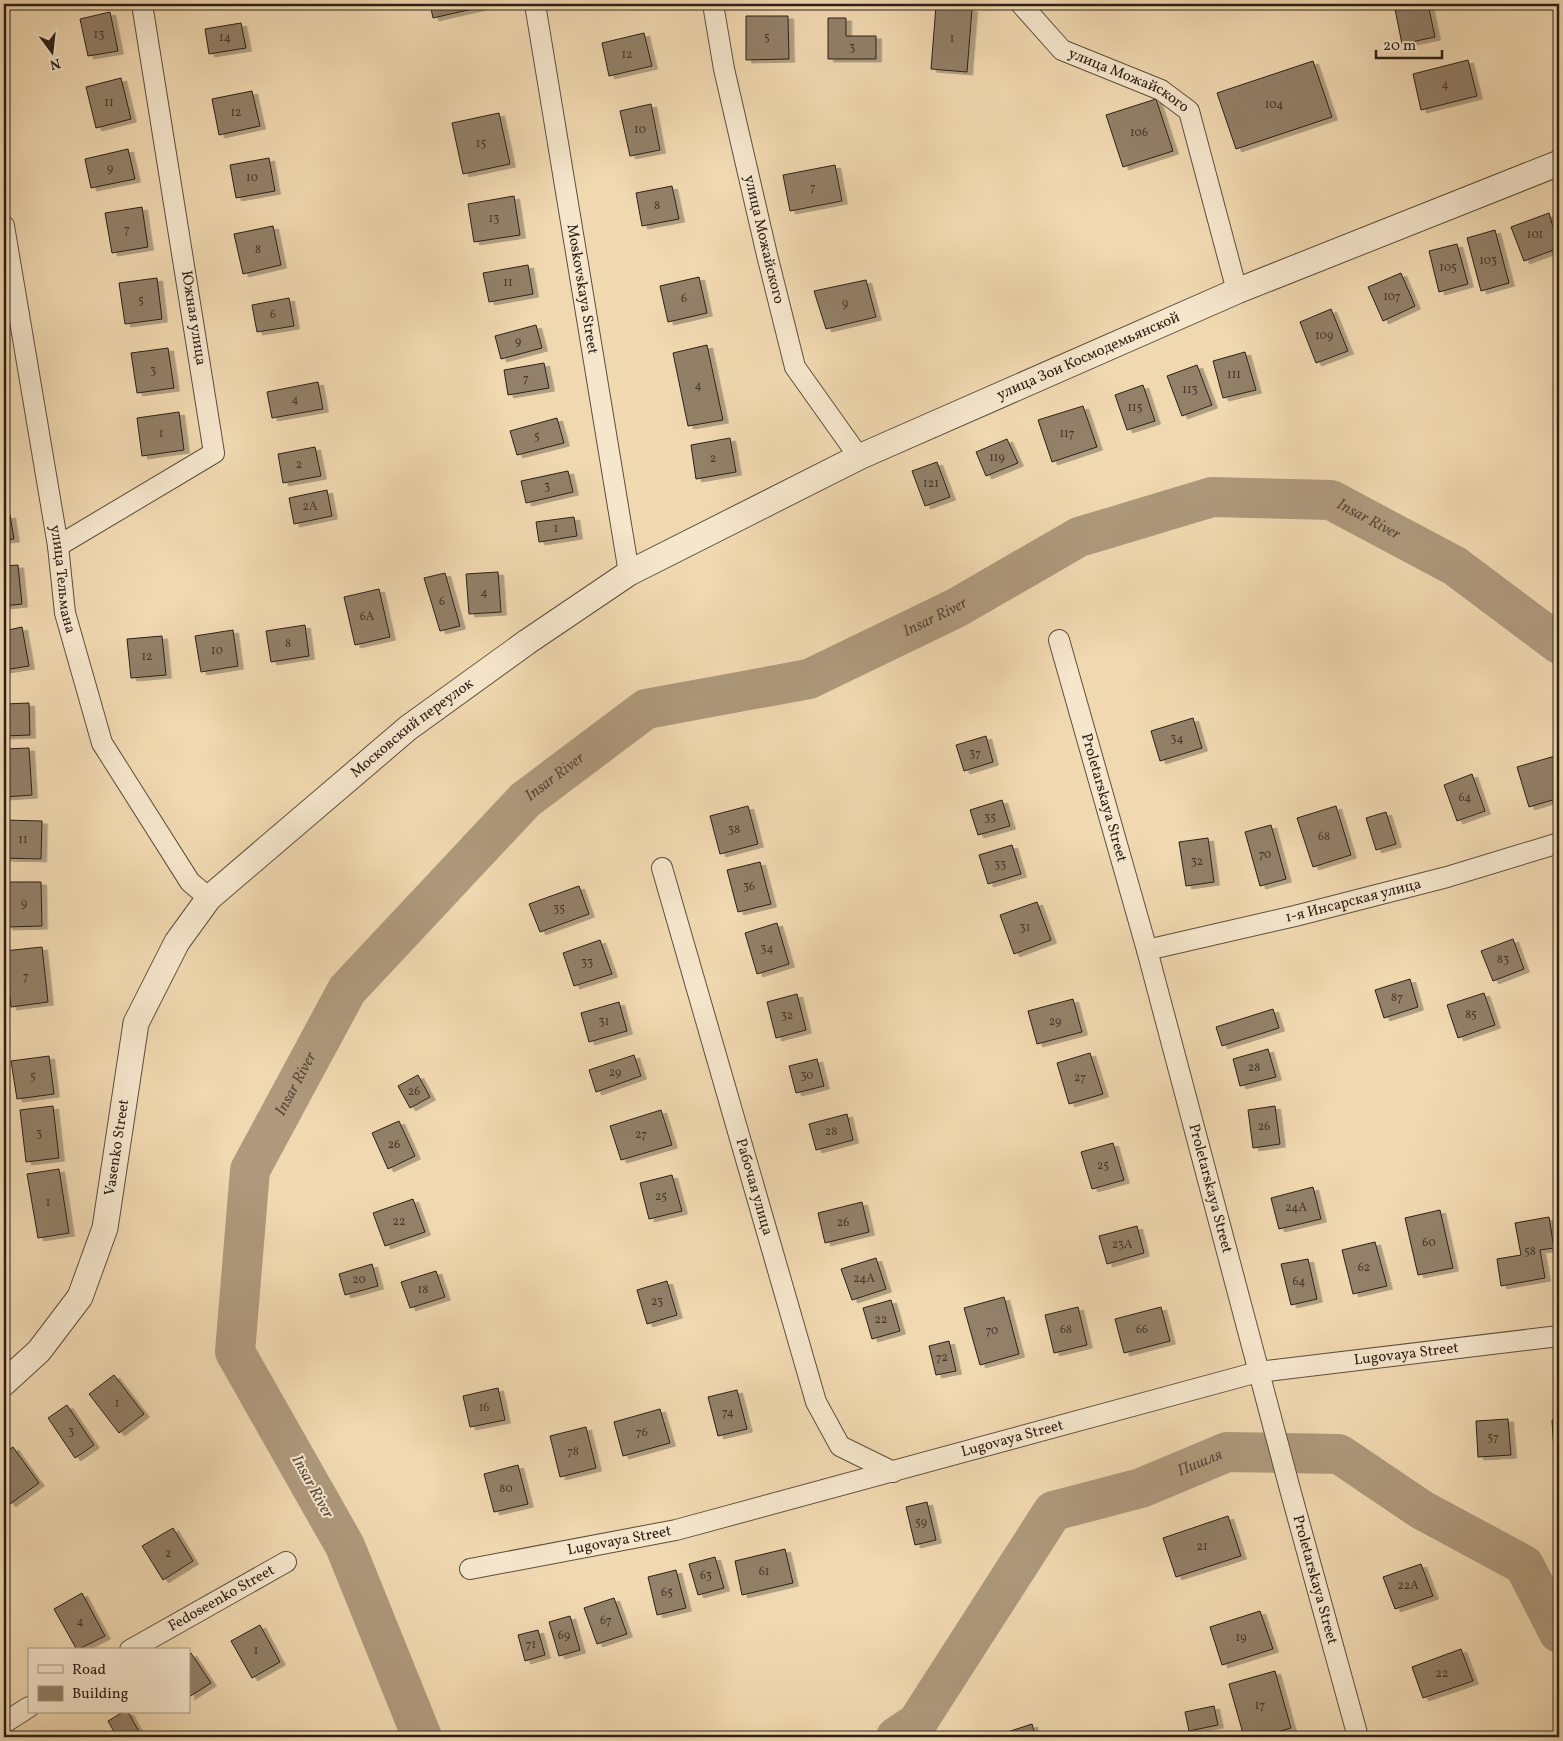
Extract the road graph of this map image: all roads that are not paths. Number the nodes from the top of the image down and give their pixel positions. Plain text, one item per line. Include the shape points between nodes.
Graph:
1 (142, 4) edge
2 (535, 4) edge
3 (713, 4) edge
4 (1021, 4) edge
5 (1559, 163) edge
6 (4, 226) edge
7 (1237, 291) junction
8 (859, 457) junction
9 (58, 546) junction
10 (629, 573) junction
11 (1059, 640) dead end
12 (1559, 843) edge
13 (662, 868) dead end
14 (209, 898) junction
15 (1147, 950) junction
16 (1559, 1336) edge
17 (1258, 1372) junction
18 (4, 1384) edge
19 (893, 1472) junction
20 (286, 1562) dead end
21 (470, 1569) dead end
22 (134, 1648) edge
23 (28, 1708) edge
24 (4, 1723) edge
25 (1358, 1737) edge

1 - 9 street, Южная улица via 214,453
2 - 10 street, Moskovskaya Street
3 - 8 street, улица Можайского via 724,70 796,367
4 - 7 street, улица Можайского via 1062,50 1161,90 1189,111
5 - 7 street, улица Зои Космодемьянской
6 - 9 street, улица Тельмана
7 - 8 street, улица Зои Космодемьянской
8 - 10 street, улица Зои Космодемьянской
9 - 14 street, улица Тельмана via 65,613 102,743 190,882
10 - 14 street, Московский переулок via 408,728
11 - 15 street, Proletarskaya Street
12 - 15 street, 1-я Инсарская улица via 1447,877
13 - 19 street, Рабочая улица via 816,1402 840,1446
14 - 18 street, Vasenko Street via 177,942 136,1023 105,1228 80,1297 39,1351
15 - 17 street, Proletarskaya Street
16 - 17 street, Lugovaya Street
17 - 19 street, Lugovaya Street
17 - 25 street, Proletarskaya Street
19 - 21 street, Lugovaya Street via 676,1530
20 - 22 street, Fedoseenko Street
23 - 24 street

